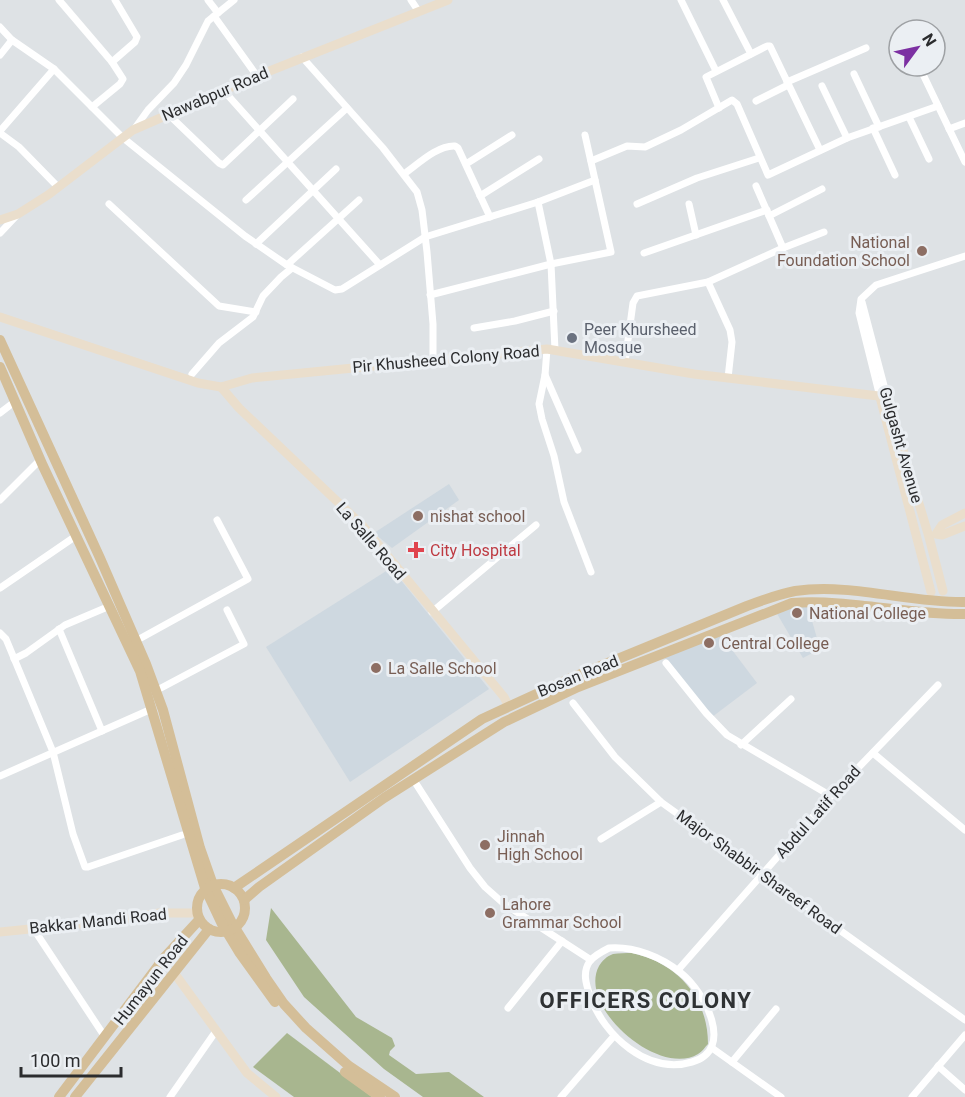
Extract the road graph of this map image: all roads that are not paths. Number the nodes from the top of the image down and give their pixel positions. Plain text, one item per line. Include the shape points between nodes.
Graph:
1 (58, 0) edge
2 (115, 0) edge
3 (208, 0) edge
4 (234, 0) edge
5 (411, 0) edge
6 (448, 0) edge
7 (681, 0) edge
8 (723, 0) edge
9 (418, 12) junction
10 (216, 15) junction
11 (0, 27) edge
12 (12, 40) junction
13 (866, 48) dead end
14 (751, 54) junction
15 (0, 55) edge
16 (302, 57) junction
17 (112, 62) junction
18 (54, 69) junction
19 (716, 72) junction
20 (854, 74) dead end
21 (257, 76) junction
22 (925, 78) edge
23 (787, 84) junction
24 (822, 86) dead end
25 (224, 91) junction
26 (292, 99) dead end
27 (756, 100) dead end
28 (938, 106) junction
29 (92, 107) junction
30 (347, 108) junction
31 (719, 108) junction
32 (168, 114) junction
33 (909, 117) junction
34 (965, 123) edge
35 (876, 128) junction
36 (949, 129) junction
37 (133, 130) junction
38 (260, 131) junction
39 (0, 132) edge
40 (512, 135) dead end
41 (585, 135) dead end
42 (122, 137) junction
43 (847, 138) junction
44 (820, 150) junction
45 (759, 158) junction
46 (539, 159) dead end
47 (928, 159) dead end
48 (591, 161) junction
49 (288, 162) junction
50 (965, 162) edge
51 (466, 164) junction
52 (336, 169) dead end
53 (404, 174) junction
54 (895, 175) dead end
55 (595, 180) junction
56 (756, 186) dead end
57 (58, 188) junction
58 (822, 189) dead end
59 (313, 190) junction
60 (480, 196) junction
61 (246, 200) dead end
62 (359, 200) dead end
63 (537, 202) junction
64 (109, 204) dead end
65 (638, 204) dead end
66 (689, 204) dead end
67 (768, 213) junction
68 (18, 214) junction
69 (490, 217) junction
70 (338, 218) junction
71 (0, 220) edge
72 (824, 232) dead end
73 (0, 233) edge
74 (696, 235) junction
75 (425, 237) junction
76 (256, 244) junction
77 (783, 248) junction
78 (644, 253) dead end
79 (965, 256) edge
80 (551, 264) junction
81 (380, 265) junction
82 (289, 266) junction
83 (708, 282) junction
84 (430, 295) junction
85 (554, 311) junction
86 (256, 312) junction
87 (0, 317) edge
88 (474, 328) dead end
89 (0, 340) edge
90 (551, 349) junction
91 (433, 359) junction
92 (625, 362) junction
93 (0, 367) edge
94 (192, 374) dead end
95 (545, 375) junction
96 (728, 378) junction
97 (221, 387) junction
98 (883, 397) junction
99 (13, 403) dead end
100 (0, 413) edge
101 (578, 450) dead end
102 (38, 462) dead end
103 (0, 500) edge
104 (965, 513) edge
105 (216, 520) dead end
106 (536, 525) dead end
107 (965, 526) edge
108 (932, 535) junction
109 (73, 538) dead end
110 (919, 541) junction
111 (591, 572) dead end
112 (0, 588) edge
113 (943, 591) dead end
114 (931, 592) dead end
115 (965, 602) edge
116 (105, 608) dead end
117 (227, 610) dead end
118 (432, 612) junction
119 (965, 614) edge
120 (59, 629) junction
121 (0, 633) edge
122 (141, 638) dead end
123 (14, 659) junction
124 (666, 663) dead end
125 (938, 685) dead end
126 (161, 688) dead end
127 (791, 699) dead end
128 (573, 702) dead end
129 (508, 705) junction
130 (147, 711) dead end
131 (102, 731) junction
132 (741, 745) junction
133 (52, 752) junction
134 (873, 753) junction
135 (0, 776) edge
136 (413, 779) junction
137 (831, 796) junction
138 (661, 802) junction
139 (965, 830) edge
140 (182, 835) dead end
141 (602, 839) dead end
142 (763, 874) junction
143 (234, 888) junction
144 (244, 900) junction
145 (198, 917) junction
146 (33, 928) junction
147 (209, 929) junction
148 (0, 932) edge
149 (562, 941) junction
150 (591, 960) junction
151 (678, 970) junction
152 (175, 974) junction
153 (508, 1008) dead end
154 (776, 1009) dead end
155 (965, 1020) edge
156 (216, 1031) junction
157 (965, 1035) edge
158 (614, 1036) junction
159 (105, 1037) junction
160 (712, 1048) junction
161 (732, 1062) junction
162 (938, 1066) junction
163 (347, 1069) junction
164 (965, 1090) edge
165 (59, 1097) edge
166 (75, 1097) edge
167 (83, 1097) edge
168 (170, 1097) edge
169 (276, 1097) edge
170 (380, 1097) edge
171 (395, 1097) edge
172 (561, 1097) edge
173 (781, 1097) edge
174 (912, 1097) edge

1 - 17 street
2 - 17 street via 137,37
3 - 10 street
4 - 10 street
5 - 9 street
6 - 9 street, Nawabpur Road
7 - 19 street
8 - 14 street
9 - 16 street, Nawabpur Road
10 - 21 street
10 - 37 street via 203,28 174,83
11 - 12 street
12 - 15 street
12 - 18 street
13 - 23 street
14 - 19 street
14 - 23 street via 770,46
16 - 21 street, Nawabpur Road
16 - 30 street
17 - 29 street via 124,81
18 - 29 street
18 - 39 street
19 - 31 street via 705,80
20 - 35 street
21 - 25 street, Nawabpur Road
22 - 28 street
23 - 27 street
23 - 44 street
24 - 43 street
25 - 32 street, Nawabpur Road
25 - 38 street
26 - 38 street
28 - 33 street
28 - 36 street
29 - 42 street
30 - 49 street
30 - 53 street
31 - 45 street via 735,101
31 - 48 street via 645,147 627,146
32 - 37 street, Nawabpur Road
32 - 38 street via 223,165
33 - 35 street
33 - 47 street
34 - 36 street
35 - 43 street
35 - 54 street
36 - 50 street
37 - 42 street, Nawabpur Road
38 - 49 street
39 - 57 street
40 - 51 street
41 - 48 street
42 - 57 street, Nawabpur Road
42 - 76 street
43 - 44 street
44 - 45 street via 768,175
45 - 65 street
46 - 60 street
48 - 55 street
49 - 59 street
49 - 61 street
51 - 53 street via 458,148 451,145
51 - 60 street
52 - 59 street
53 - 75 street via 419,198
55 - 63 street
55 - 80 street via 610,254
56 - 67 street
57 - 68 street, Nawabpur Road
58 - 67 street
59 - 70 street
59 - 76 street
60 - 69 street
62 - 70 street
63 - 69 street
63 - 80 street
64 - 86 street via 219,306
66 - 74 street
67 - 74 street
67 - 77 street
68 - 71 street, Nawabpur Road
68 - 73 street
69 - 75 street
70 - 81 street
70 - 82 street
72 - 77 street
74 - 78 street
75 - 81 street
75 - 84 street
76 - 82 street
77 - 83 street
79 - 98 street via 876,285 861,299 859,313
80 - 84 street
80 - 85 street
81 - 82 street via 335,290
82 - 86 street via 258,304
83 - 92 street via 637,296
83 - 96 street via 730,330
84 - 91 street
85 - 88 street
85 - 90 street
86 - 94 street
87 - 97 street via 198,383
89 - 163 main road via 146,664 213,885 248,950 284,1004
90 - 91 street, Pir Khusheed Colony Road
90 - 92 street, Pir Khusheed Colony Road
90 - 95 street
91 - 97 street, Pir Khusheed Colony Road via 252,378
92 - 96 street, Pir Khusheed Colony Road
93 - 163 main road via 140,671 205,888 222,924 279,1008 300,1032
95 - 101 street
95 - 111 street via 539,404 542,419 564,502
96 - 98 street, Pir Khusheed Colony Road
97 - 118 street, La Salle Road via 363,526
98 - 108 street, Gulgasht Avenue
98 - 110 street, Gulgasht Avenue
99 - 100 street
102 - 103 street
104 - 108 street
105 - 122 street via 248,579
106 - 118 street
107 - 108 street via 942,536
108 - 110 street
108 - 113 street, Gulgasht Avenue
109 - 112 street
110 - 114 street, Gulgasht Avenue
115 - 129 main road, Bosan Road via 828,589 795,591 747,606
116 - 120 street
117 - 126 street via 244,644
118 - 129 street, La Salle Road
119 - 136 main road, Bosan Road via 933,615 818,601 792,603 578,687 504,722
120 - 123 street
120 - 131 street
121 - 123 street
123 - 133 street
124 - 132 street via 716,724
125 - 134 street, Abdul Latif Road
127 - 132 street
128 - 138 street, Major Shabbir Shareef Road via 615,757
129 - 143 main road, Bosan Road via 482,718
130 - 131 street
131 - 133 street
132 - 137 street
133 - 135 street
133 - 140 street via 85,867
134 - 137 street, Abdul Latif Road
134 - 139 street
136 - 144 main road, Bosan Road
136 - 149 street via 484,887
137 - 142 street, Abdul Latif Road
138 - 141 street
138 - 142 street, Major Shabbir Shareef Road
142 - 151 street, Abdul Latif Road
142 - 155 street, Major Shabbir Shareef Road
143 - 144 main road
143 - 145 main road via 217,884 205,890 198,901
144 - 147 main road via 244,917 234,929 220,933
145 - 146 street, Bakkar Mandi Road via 159,913
145 - 147 main road
145 - 159 main road, Humayun Road
146 - 148 street, Bakkar Mandi Road
146 - 159 street
147 - 152 main road, Humayun Road
149 - 150 street
149 - 153 street
150 - 151 street via 609,948 626,948 646,953
150 - 158 street via 585,976 588,990
151 - 160 street via 705,1001 714,1038
152 - 156 street
152 - 166 main road, Humayun Road
152 - 167 main road
154 - 161 street
156 - 168 street
156 - 169 street via 247,1073
157 - 162 street
158 - 160 street via 638,1055 670,1064 694,1062
158 - 172 street
159 - 165 main road, Humayun Road
160 - 161 street
161 - 173 street
162 - 164 street
162 - 174 street
163 - 170 main road
163 - 171 main road

